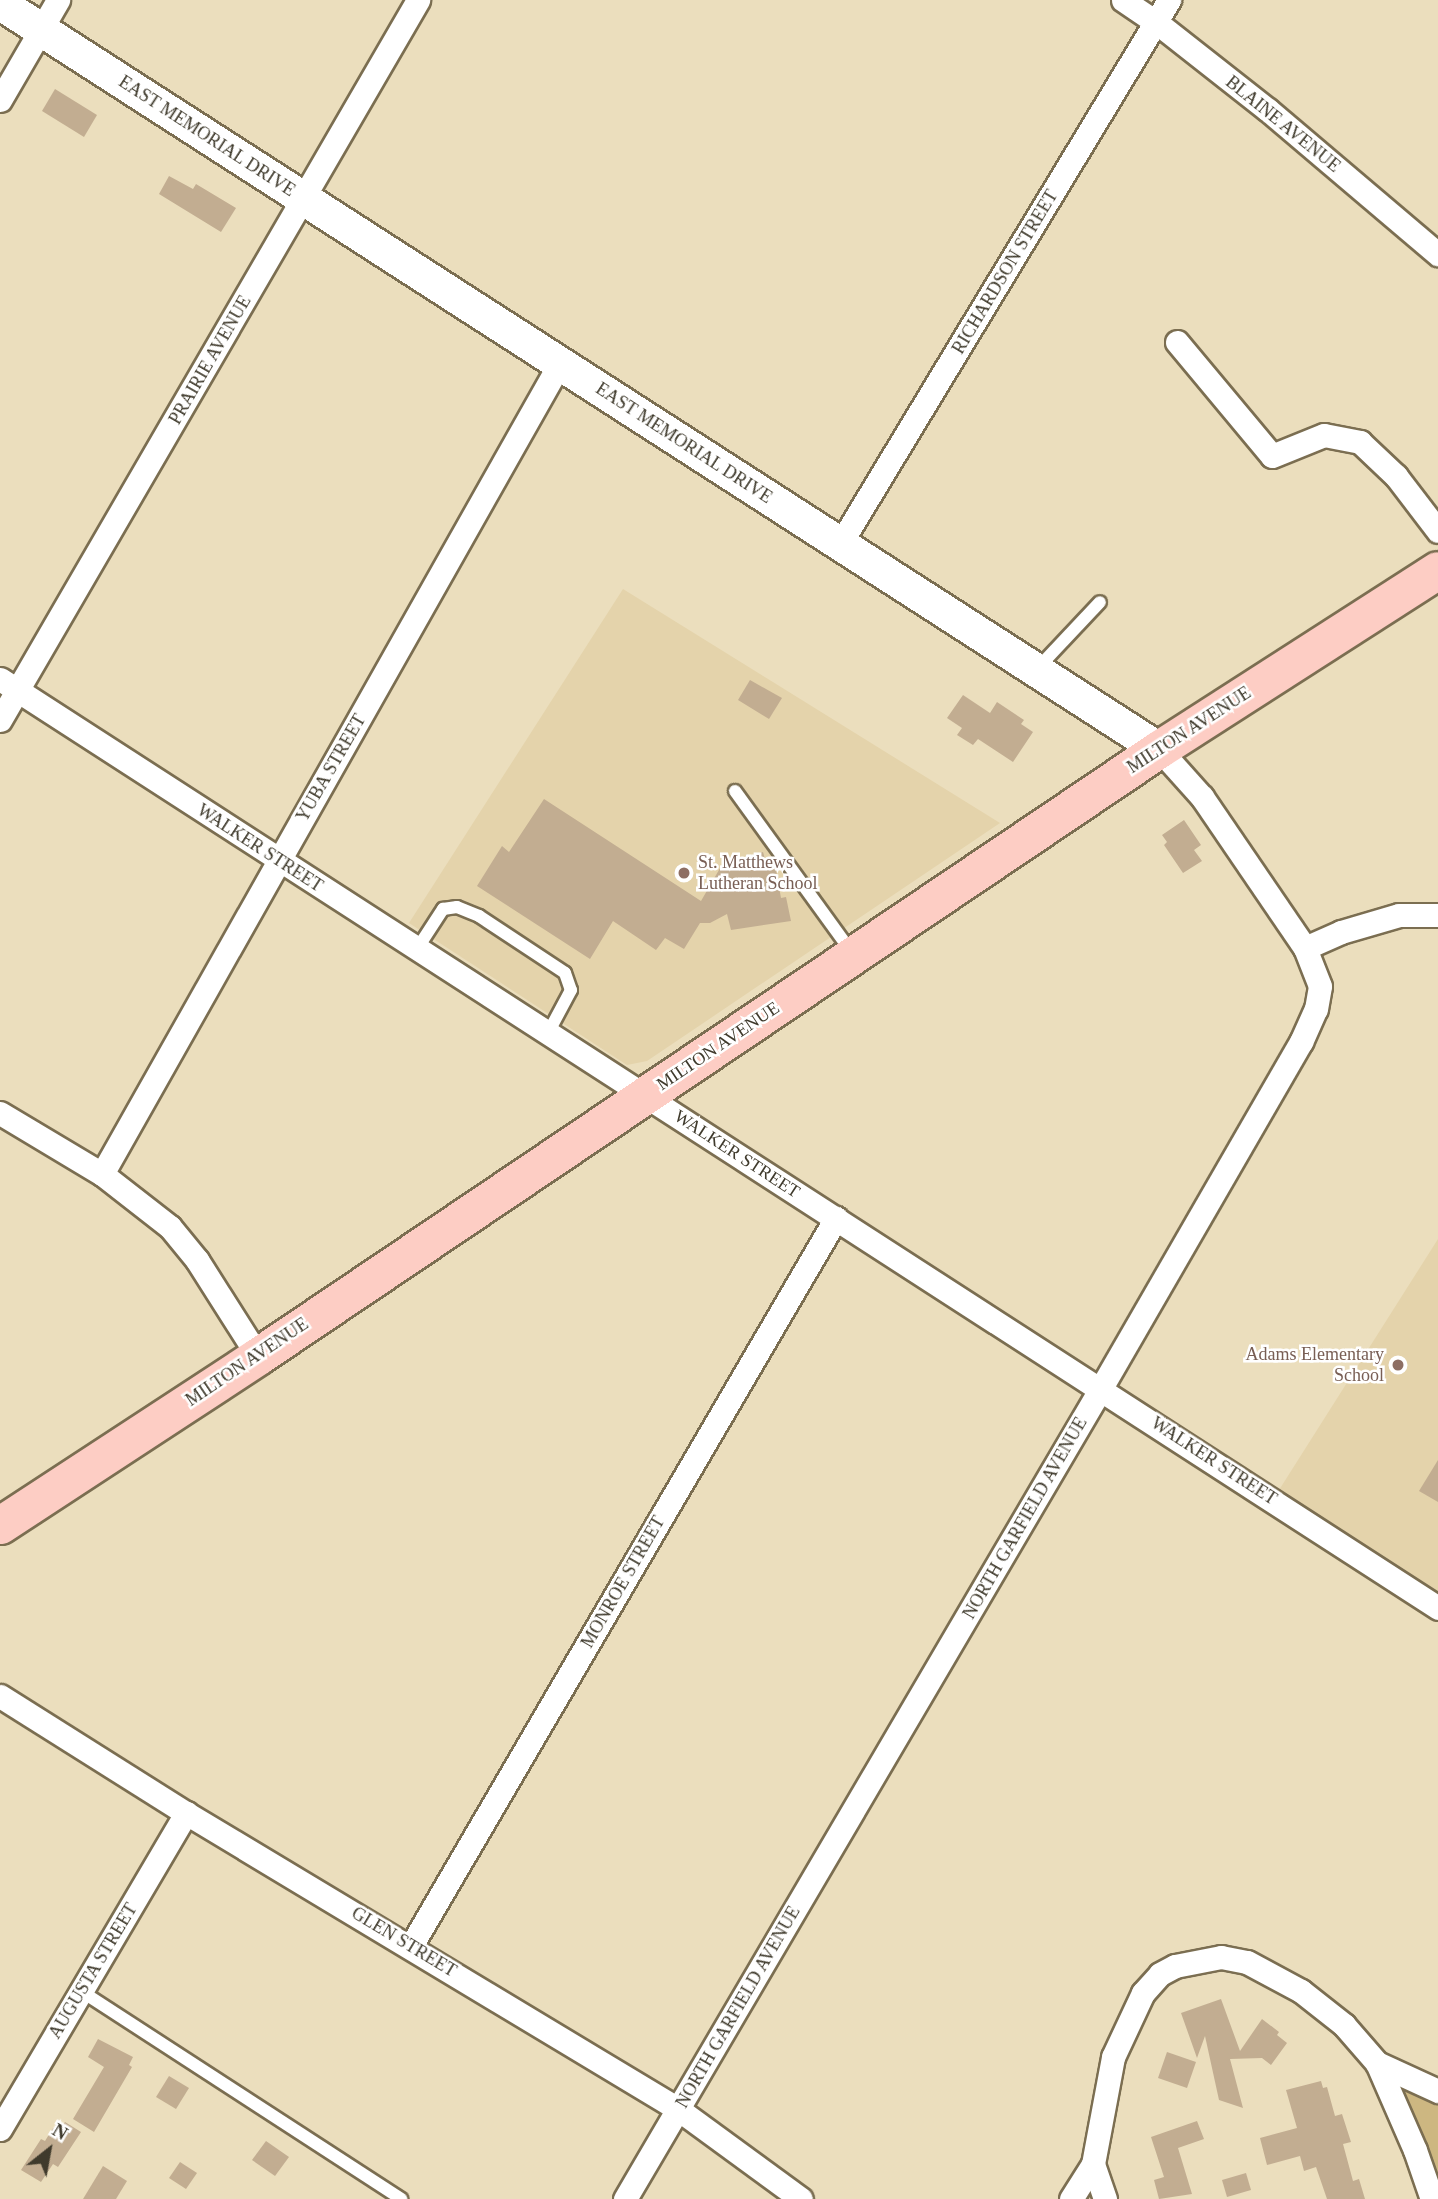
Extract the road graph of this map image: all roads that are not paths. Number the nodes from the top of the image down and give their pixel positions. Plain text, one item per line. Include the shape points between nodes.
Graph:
1 (58, 0) edge
2 (418, 0) edge
3 (1123, 0) edge
4 (1169, 0) edge
5 (0, 3) edge
6 (1156, 22) junction
7 (41, 30) junction
8 (0, 100) edge
9 (304, 199) junction
10 (1438, 254) edge
11 (1177, 342) dead end
12 (560, 363) junction
13 (1438, 531) edge
14 (840, 544) junction
15 (1438, 570) edge
16 (1100, 602) dead end
17 (1035, 670) junction
18 (8, 685) edge
19 (0, 720) edge
20 (1159, 749) junction
21 (735, 791) dead end
22 (278, 861) junction
23 (1438, 915) edge
24 (1306, 948) junction
25 (417, 949) junction
26 (853, 955) junction
27 (548, 1033) junction
28 (645, 1095) junction
29 (0, 1113) edge
30 (102, 1174) junction
31 (836, 1218) junction
32 (258, 1356) junction
33 (1101, 1388) junction
34 (0, 1525) edge
35 (1438, 1608) edge
36 (0, 1696) edge
37 (186, 1813) junction
38 (411, 1946) junction
39 (81, 1991) junction
40 (1377, 2063) junction
41 (1438, 2091) edge
42 (678, 2109) junction
43 (0, 2129) edge
44 (1093, 2164) junction
45 (401, 2199) edge
46 (625, 2199) edge
47 (800, 2199) edge
48 (1071, 2199) edge
49 (1105, 2199) edge
50 (1432, 2199) edge

1 - 7 street
2 - 9 street, PRAIRIE AVENUE
3 - 6 street, BLAINE AVENUE
4 - 6 street, RICHARDSON STREET
5 - 7 main road, EAST MEMORIAL DRIVE
6 - 10 street, BLAINE AVENUE
6 - 14 street, RICHARDSON STREET
7 - 8 street
7 - 9 main road, EAST MEMORIAL DRIVE
9 - 12 main road, EAST MEMORIAL DRIVE
9 - 18 street, PRAIRIE AVENUE
11 - 13 street via 1272,456 1324,435 1360,442 1396,476
12 - 14 main road, EAST MEMORIAL DRIVE
12 - 22 street, YUBA STREET
14 - 17 main road, EAST MEMORIAL DRIVE
15 - 20 main road, MILTON AVENUE
16 - 17 lane
17 - 20 main road, EAST MEMORIAL DRIVE
18 - 19 street, PRAIRIE AVENUE
18 - 22 street, WALKER STREET
20 - 24 street, EAST MEMORIAL DRIVE via 1202,797
20 - 26 main road, MILTON AVENUE
21 - 26 lane
22 - 25 street, WALKER STREET
22 - 30 street, YUBA STREET
23 - 24 street via 1399,915
24 - 33 street, NORTH GARFIELD AVENUE via 1320,986 1316,1009 1301,1042
25 - 27 street, WALKER STREET
25 - 27 lane via 443,909 457,907 479,916 565,973 571,990
26 - 28 main road, MILTON AVENUE
27 - 28 street, WALKER STREET
28 - 31 street, WALKER STREET
28 - 32 main road, MILTON AVENUE
29 - 30 street
30 - 32 street via 170,1227 197,1260
31 - 33 street, WALKER STREET
31 - 38 street, MONROE STREET
32 - 34 main road, MILTON AVENUE
33 - 35 street, WALKER STREET
33 - 42 street, NORTH GARFIELD AVENUE
36 - 37 street, GLEN STREET
37 - 38 street, GLEN STREET
37 - 39 street, AUGUSTA STREET
38 - 42 street, GLEN STREET
39 - 43 street, AUGUSTA STREET
39 - 45 lane
40 - 41 street
40 - 44 street via 1322,2005 1265,1970 1222,1957 1175,1966 1148,1987 1122,2034 1108,2080
40 - 50 street
42 - 46 street, NORTH GARFIELD AVENUE
42 - 47 street, GLEN STREET
44 - 48 street
44 - 49 street

